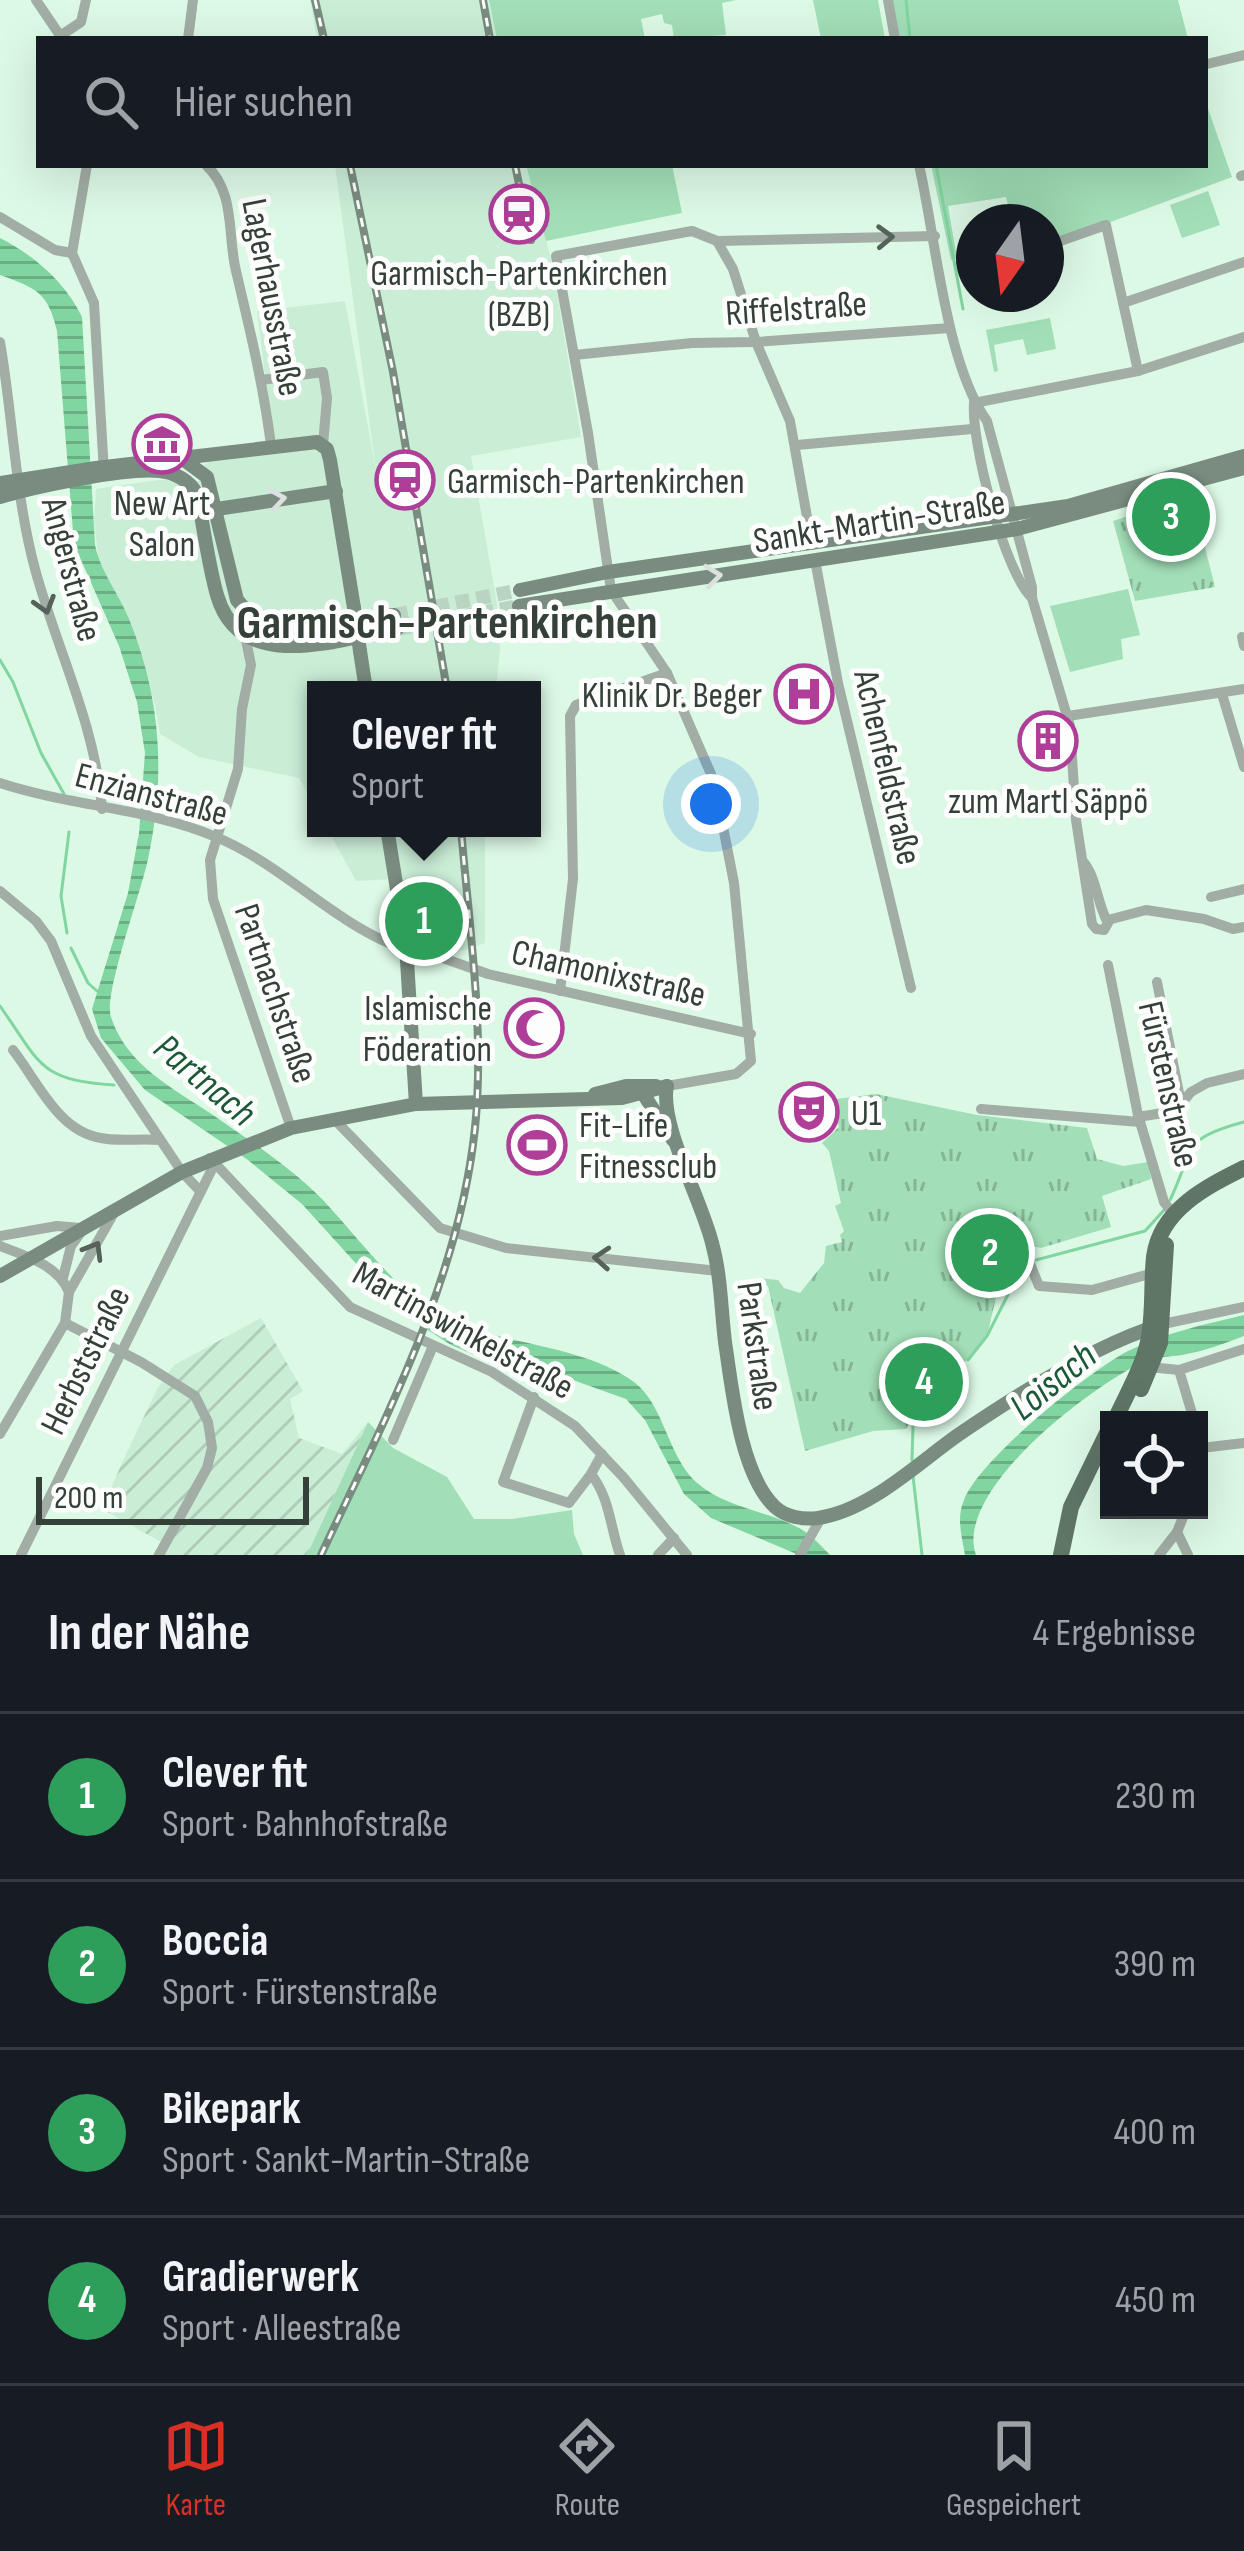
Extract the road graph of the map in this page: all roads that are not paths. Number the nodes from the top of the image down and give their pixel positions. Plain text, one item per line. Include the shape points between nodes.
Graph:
1 (36, 0) edge
2 (86, 0) edge
3 (193, 0) edge
4 (888, 0) edge
5 (60, 36) edge
6 (62, 36) edge
7 (188, 36) edge
8 (894, 36) edge
9 (1244, 55) edge
10 (1208, 64) edge
11 (86, 168) edge
12 (208, 168) edge
13 (920, 168) edge
14 (0, 217) edge
15 (935, 236) junction
16 (1064, 240) edge
17 (717, 241) junction
18 (72, 253) junction
19 (1244, 262) edge
20 (1123, 303) junction
21 (950, 328) junction
22 (1244, 337) edge
23 (0, 342) edge
24 (756, 342) junction
25 (574, 356) junction
26 (1138, 371) junction
27 (261, 380) junction
28 (974, 403) junction
29 (972, 429) junction
30 (271, 445) junction
31 (323, 445) junction
32 (797, 445) junction
33 (1244, 456) edge
34 (202, 462) junction
35 (1244, 469) edge
36 (98, 473) junction
37 (0, 483) edge
38 (188, 483) junction
39 (19, 485) junction
40 (336, 491) junction
41 (0, 497) edge
42 (218, 509) junction
43 (201, 512) junction
44 (1006, 523) junction
45 (814, 552) junction
46 (608, 572) junction
47 (611, 589) junction
48 (244, 634) junction
49 (275, 647) junction
50 (251, 665) junction
51 (667, 673) junction
52 (365, 681) edge
53 (1244, 689) edge
54 (1222, 694) junction
55 (1068, 716) junction
56 (1244, 767) edge
57 (0, 782) edge
58 (102, 808) junction
59 (388, 837) edge
60 (218, 838) junction
61 (1244, 889) edge
62 (0, 891) edge
63 (1211, 897) dead end
64 (1244, 927) edge
65 (406, 945) junction
66 (455, 965) junction
67 (1108, 965) dead end
68 (407, 971) junction
69 (1157, 982) dead end
70 (910, 988) dead end
71 (560, 991) junction
72 (751, 1034) junction
73 (14, 1050) dead end
74 (1244, 1074) edge
75 (668, 1086) junction
76 (584, 1097) junction
77 (645, 1097) junction
78 (1181, 1103) junction
79 (416, 1104) junction
80 (981, 1109) dead end
81 (351, 1114) junction
82 (334, 1118) junction
83 (1139, 1120) junction
84 (150, 1125) junction
85 (291, 1128) junction
86 (138, 1138) junction
87 (160, 1140) junction
88 (677, 1144) junction
89 (361, 1146) junction
90 (216, 1159) junction
91 (1244, 1168) edge
92 (182, 1172) junction
93 (199, 1190) junction
94 (116, 1208) junction
95 (1174, 1215) junction
96 (1007, 1219) dead end
97 (83, 1226) junction
98 (0, 1236) edge
99 (0, 1246) edge
100 (30, 1257) junction
101 (718, 1271) junction
102 (1153, 1273) junction
103 (0, 1276) edge
104 (63, 1278) junction
105 (69, 1292) junction
106 (1244, 1307) edge
107 (64, 1323) junction
108 (1156, 1332) junction
109 (433, 1346) junction
110 (1244, 1349) edge
111 (122, 1353) junction
112 (1143, 1370) junction
113 (1179, 1370) junction
114 (534, 1397) junction
115 (1124, 1411) edge
116 (1191, 1411) edge
117 (0, 1433) edge
118 (392, 1440) dead end
119 (1244, 1442) edge
120 (1208, 1449) edge
121 (1100, 1450) edge
122 (602, 1454) junction
123 (591, 1474) junction
124 (821, 1518) junction
125 (1182, 1519) edge
126 (1177, 1532) junction
127 (674, 1538) junction
128 (22, 1555) edge
129 (159, 1555) edge
130 (620, 1555) edge
131 (658, 1555) edge
132 (686, 1555) edge
133 (800, 1555) edge
134 (1061, 1555) edge
135 (1159, 1555) edge
136 (1188, 1555) edge

1 - 5 street
2 - 6 street via 81,22
3 - 7 street
4 - 8 street
9 - 10 street
11 - 18 street
12 - 27 street, Lagerhausstraße via 227,199
13 - 15 street
14 - 18 street
17 -> 15 street
15 - 21 street
16 - 20 street via 1106,225
17 - 24 street, Achenfeldstraße
17 - 25 street via 692,232 553,249
18 - 36 street via 94,302
19 - 20 street
20 - 26 street
21 - 24 street, Riffelstraße
21 - 28 street
22 - 26 street
23 - 39 street, Angerstraße
24 - 25 street, Riffelstraße
24 - 32 street, Achenfeldstraße
25 - 46 street
26 - 28 street
27 - 30 street, Lagerhausstraße
27 - 31 street via 322,372
28 - 29 street
28 - 44 street via 986,421
29 - 32 street
29 - 44 street
30 - 31 street
30 - 34 street
31 - 40 street
32 - 45 street, Achenfeldstraße
33 - 44 street, Sankt-Martin-Straße
34 - 36 street via 180,457
34 - 38 street
34 - 42 street
35 - 44 street, Sankt-Martin-Straße
36 - 38 street via 158,470
36 - 39 street
37 - 39 street
38 - 43 street
39 - 41 street
39 -> 58 street, Angerstraße
42 -> 40 street
40 - 52 street, bridge
42 - 43 street
42 - 49 street via 237,600 260,626 306,631 396,622
43 - 48 street via 218,599
44 - 45 street, Sankt-Martin-Straße
44 - 55 street
45 - 46 street, Sankt-Martin-Straße
47 -> 45 street, Sankt-Martin-Straße
45 - 70 street, Achenfeldstraße
46 - 47 street
46 - 47 street, Sankt-Martin-Straße via 519,598
47 - 51 street
48 - 49 street
48 - 50 street, Partnachstraße
49 - 50 street
50 - 60 street, Partnachstraße via 238,770
51 - 71 street via 576,705 569,716 572,879
51 - 72 street via 715,781
53 - 54 street
54 - 55 street
54 - 56 street
55 - 64 street via 1092,924 1101,931 1137,910
57 - 58 street, Enzianstraße
58 - 60 street, Enzianstraße
59 - 65 street
60 - 65 street, Enzianstraße via 370,934
60 - 85 street, Partnachstraße via 212,899
61 - 63 street
62 - 84 street via 51,941 91,1036
65 - 66 street, Chamonixstraße
65 - 68 street
66 - 68 street, Chamonixstraße
66 - 71 street, Chamonixstraße
67 - 83 street, Fürstenstraße
68 - 79 street
69 - 78 street
71 - 72 street, Chamonixstraße
72 - 75 street via 752,1057 742,1072
73 - 86 street via 69,1124 97,1138
74 - 78 street via 1207,1083
75 - 76 street
75 - 77 street
75 - 88 street, Parkstraße via 664,1100
76 - 77 street
76 - 79 street
77 - 88 street, Parkstraße
78 - 83 street
79 - 81 street
80 - 83 street
81 - 82 street
81 - 89 street, Partnachstraße
82 - 85 street
82 - 89 street, Partnachstraße
83 - 95 street, Fürstenstraße
84 - 86 street
84 - 87 street
85 - 90 street
86 - 87 street
87 - 92 street
88 - 101 street, Parkstraße
101 -> 89 street, Partnachstraße via 488,1244 440,1228
90 - 92 street
90 - 93 street, Herbststraße
90 - 109 street, Martinswinkelstraße via 350,1307
91 - 95 main road
92 - 93 street
92 - 94 street
93 - 111 street, Herbststraße
94 - 97 street
105 -> 94 street
95 - 102 main road, Fürstenstraße via 1157,1243
95 - 108 main road, Fürstenstraße
96 - 102 street via 1039,1286 1092,1290
97 - 98 street
97 - 100 street
97 - 104 street
99 - 100 street
100 - 103 street
100 - 104 street
101 - 124 street, Parkstraße via 737,1416 758,1479 785,1514
102 - 108 main road, Fürstenstraße
104 - 105 street
105 - 107 street
106 - 108 street
107 - 111 street
107 - 117 street
108 - 112 main road, Fürstenstraße
108 - 124 street via 1121,1337 956,1436 899,1482
109 - 114 street, Martinswinkelstraße
109 - 118 street
110 - 113 street
111 - 128 street, Herbststraße
111 - 129 street via 195,1396 208,1422 207,1468
112 - 113 street
112 - 115 main road
113 - 116 street
114 - 122 street, Martinswinkelstraße
114 - 123 street via 503,1482 569,1503
119 - 120 street
121 - 134 main road via 1071,1507
122 - 123 street
122 - 127 street, Martinswinkelstraße
123 - 130 street via 606,1496
124 - 133 street
125 - 126 street
126 - 135 street
126 - 136 street
127 - 131 street
127 - 132 street, Martinswinkelstraße

